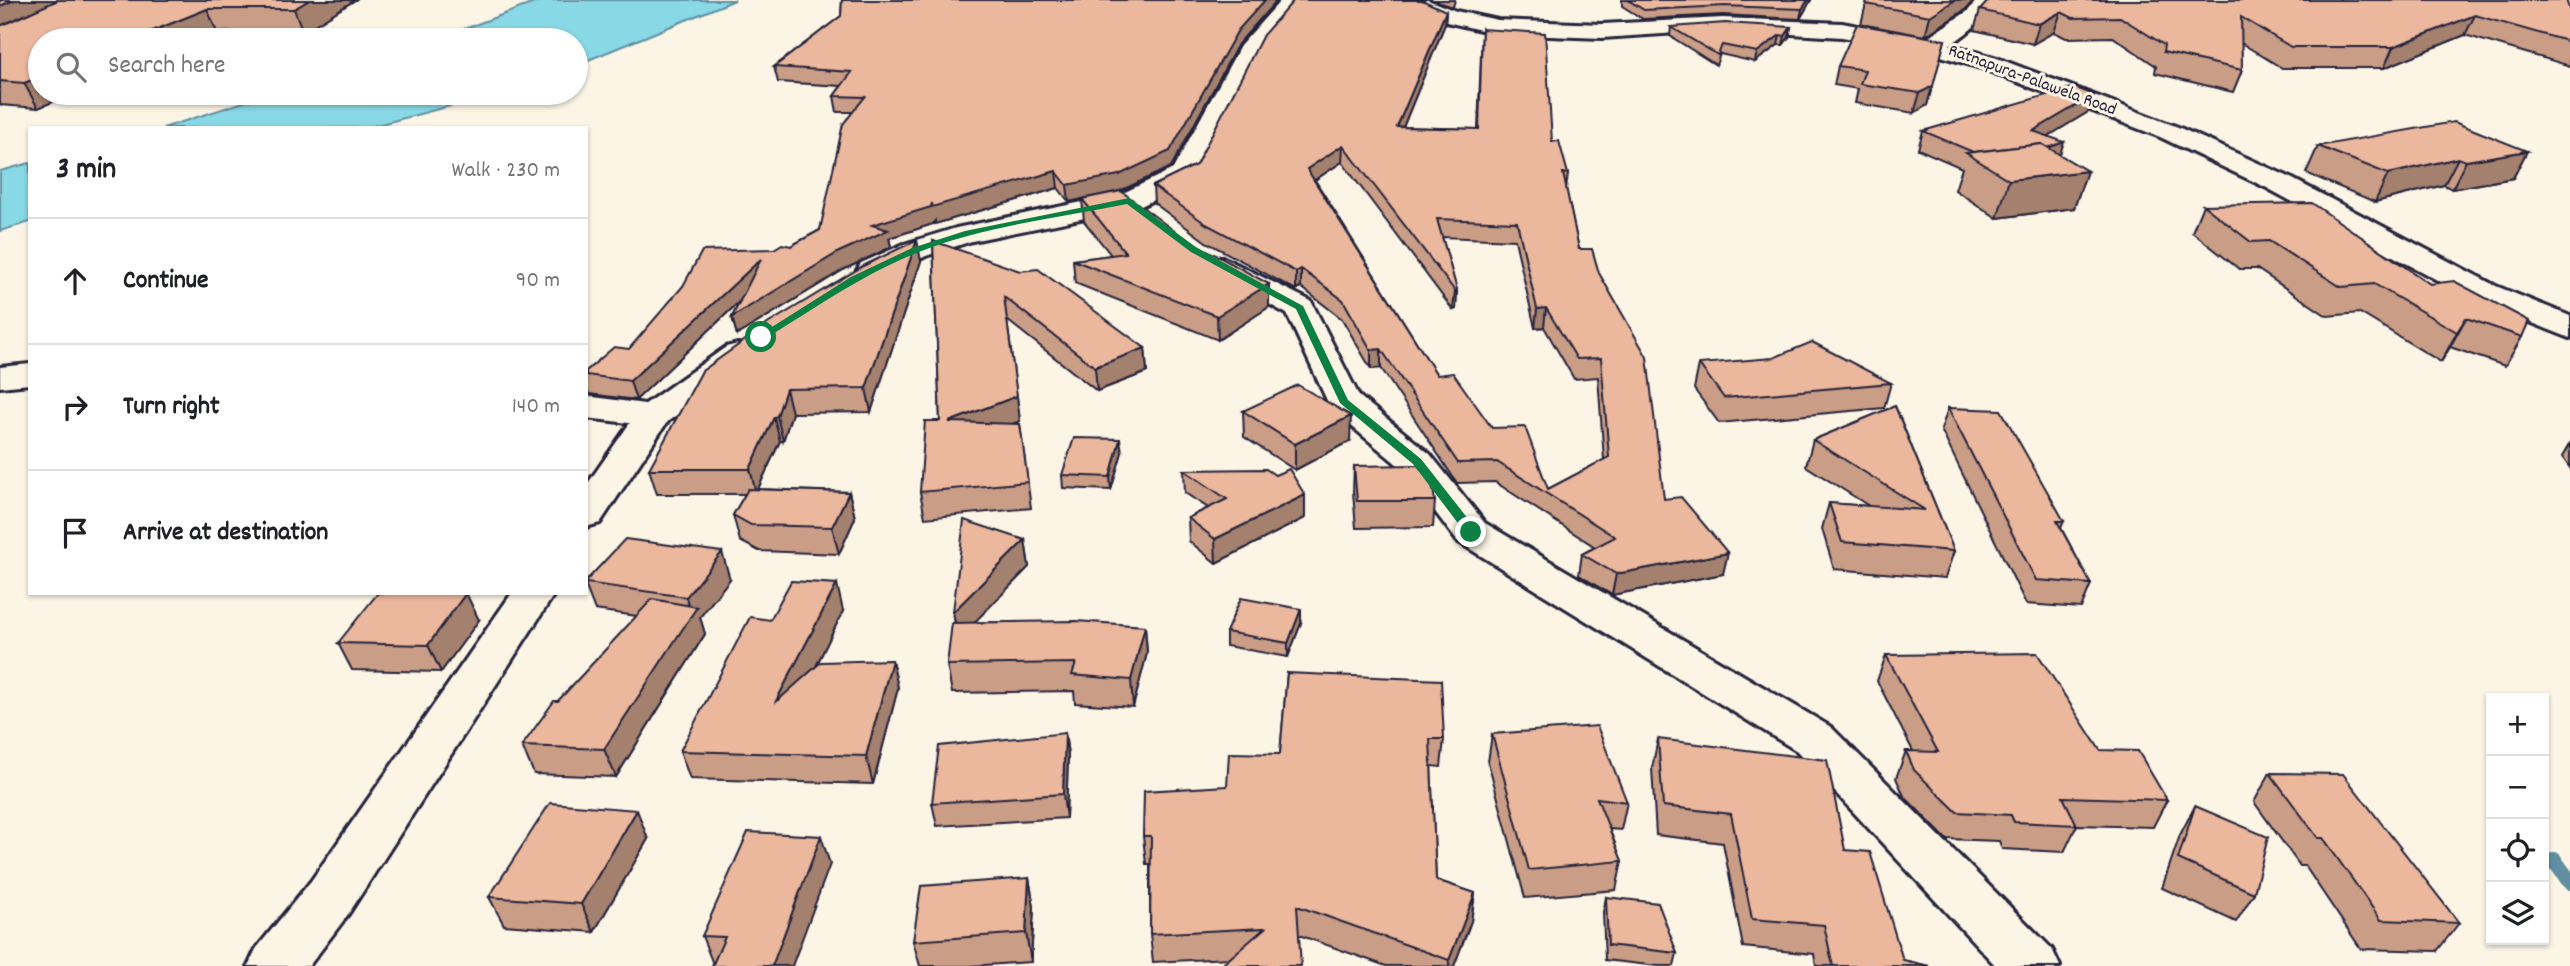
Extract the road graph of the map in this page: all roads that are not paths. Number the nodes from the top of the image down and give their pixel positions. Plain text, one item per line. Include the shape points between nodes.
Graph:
1 (1292, 0) edge
2 (1409, 0) edge
3 (1987, 0) edge
4 (1930, 46) junction
5 (1129, 201) junction
6 (1161, 225) edge
7 (1194, 250) edge
8 (843, 286) edge
9 (2570, 328) edge
10 (761, 337) edge
11 (28, 374) edge
12 (0, 377) edge
13 (588, 407) edge
14 (654, 415) junction
15 (588, 512) edge
16 (533, 595) edge
17 (276, 966) edge
18 (2032, 966) edge

1 - 5 street via 1251,46 1184,174
2 - 4 street, Ratnapura-Palawela Road via 1498,27 1602,31 1723,24 1842,30
3 - 4 street via 1976,16
4 - 9 street, Ratnapura-Palawela Road via 1989,62 2169,132 2277,182 2485,292
5 - 6 street
5 - 8 street via 965,234 915,250
7 - 18 street via 1300,308 1344,401 1417,462 1471,532 1814,739
10 - 14 street
11 - 12 street
13 - 14 street
14 - 15 street
16 - 17 street via 331,897

